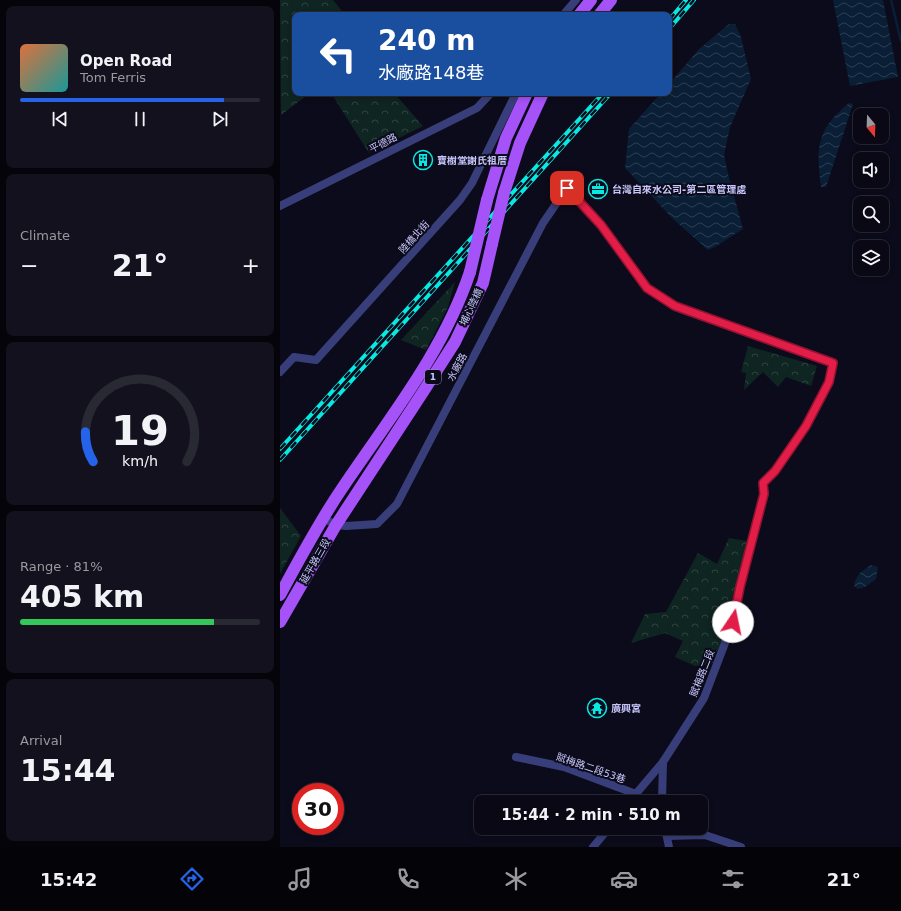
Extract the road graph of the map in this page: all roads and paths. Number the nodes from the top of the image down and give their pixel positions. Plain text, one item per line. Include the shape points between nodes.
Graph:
1 (576, 0) edge
2 (591, 0) edge
3 (611, 0) edge
4 (566, 12) edge
5 (581, 12) edge
6 (601, 12) edge
7 (489, 96) edge
8 (515, 96) edge
9 (526, 96) edge
10 (542, 96) edge
11 (280, 206) edge
12 (833, 363) joint
13 (280, 372) edge
14 (340, 491) joint
15 (353, 500) joint
16 (323, 518) junction
17 (336, 525) junction
18 (280, 595) edge
19 (280, 622) edge
20 (516, 757) dead end
21 (663, 762) junction
22 (636, 794) joint
23 (662, 795) edge
24 (602, 835) edge
25 (667, 835) edge
26 (705, 835) edge
27 (593, 847) edge
28 (669, 847) edge
29 (741, 847) edge

1 - 4 street
2 - 5 main road
3 - 6 main road
7 - 11 street, 平德路 via 477,108
8 - 13 street, 陸橋北街 via 472,183 460,200 316,360 294,357
9 - 14 main road, 埔心陸橋 / 1, bridge via 506,138 487,200 470,272 456,309 443,336 412,385
10 - 15 main road, 埔心陸橋 / 1, bridge via 520,143 504,193 483,283 455,342
12 - 17 street, 水廠路 via 675,306 647,288 601,225 567,188 543,223 397,504 377,524
12 - 21 street, 賦梅路二段 via 829,382 806,426 775,471 763,483 764,494 733,622 704,698
14 - 16 main road, 延平路三段 / 1
15 - 17 main road, 延平路三段 / 1
16 - 17 street, 水廠路
16 - 18 main road, 延平路三段 / 1
17 - 19 main road, 延平路三段 / 1
20 - 22 street, 賦梅路二段53巷 via 564,768
21 - 22 street, 賦梅路二段
21 - 23 street
24 - 27 street
25 - 28 street
26 - 29 street

